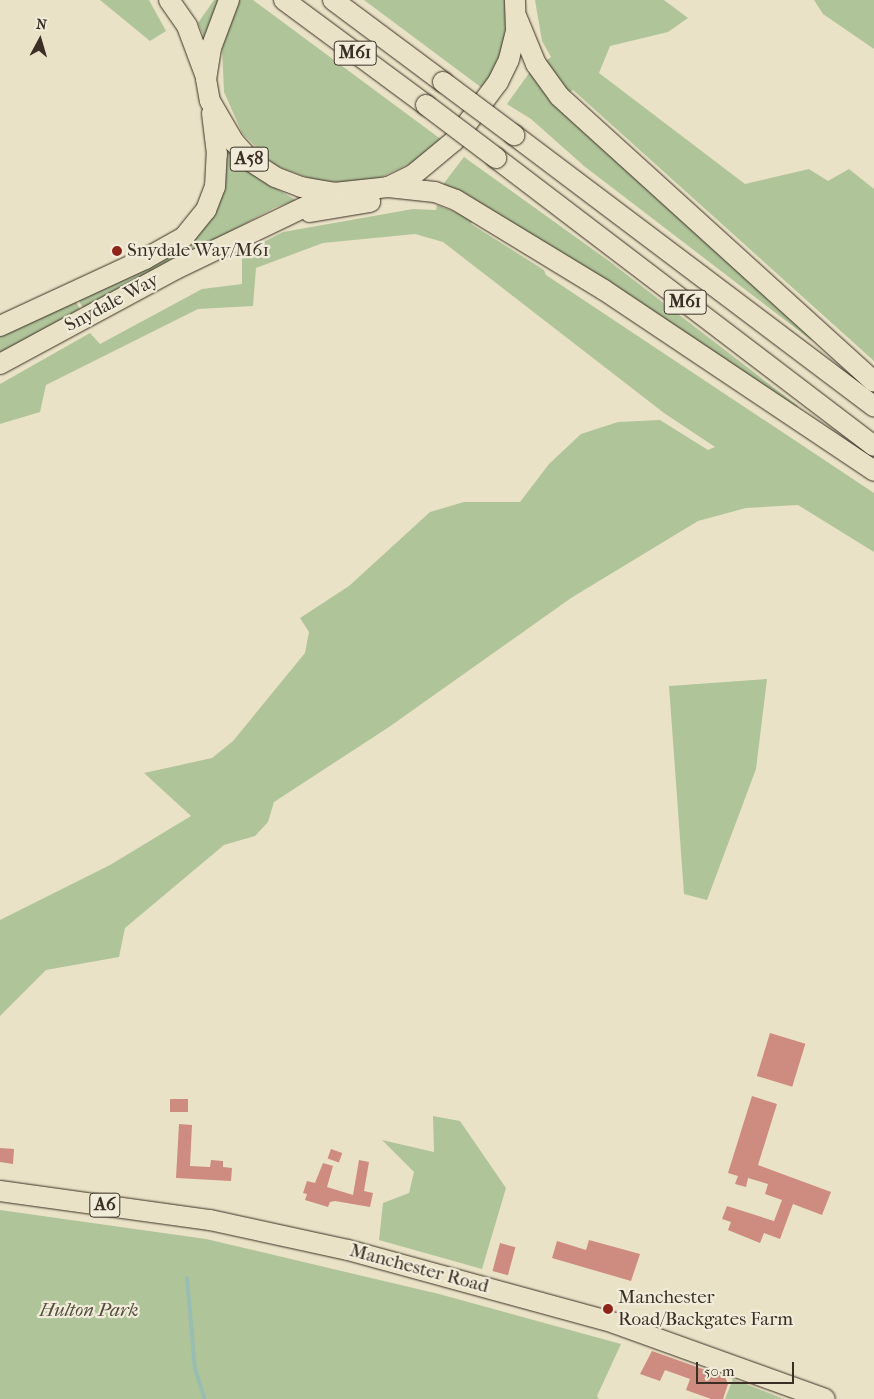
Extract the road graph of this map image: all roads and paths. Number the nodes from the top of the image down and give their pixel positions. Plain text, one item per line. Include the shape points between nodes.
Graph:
1 (169, 0) edge
2 (229, 0) edge
3 (284, 0) edge
4 (333, 0) edge
5 (516, 9) edge
6 (206, 79) junction
7 (210, 101) junction
8 (388, 187) junction
9 (334, 193) junction
10 (471, 210) junction
11 (271, 221) junction
12 (0, 326) edge
13 (0, 364) edge
14 (874, 382) edge
15 (874, 406) edge
16 (874, 446) edge
17 (874, 471) edge
18 (0, 1191) edge
19 (825, 1399) edge

1 - 6 highway via 184,22
2 - 6 highway, A58 via 215,29
3 - 16 highway, M61, bridge
4 - 15 highway, M61, bridge
5 - 8 highway, A58 via 509,60 498,82 435,160
5 - 14 highway via 539,68 559,96
6 - 7 highway, A58
7 - 9 highway, A58 via 234,142 252,162 275,177 301,187
7 - 12 highway, Snydale Way / A58 via 217,154 214,187 206,210 184,237 145,259
8 - 9 highway, A58
8 - 10 highway via 435,192
9 - 11 highway, Snydale Way / A58
10 - 11 highway via 433,199 407,198
10 - 17 highway, M61 via 620,301
11 - 13 highway, Snydale Way / A58
18 - 19 highway, Manchester Road / A6 via 192,1217 348,1250 630,1328

